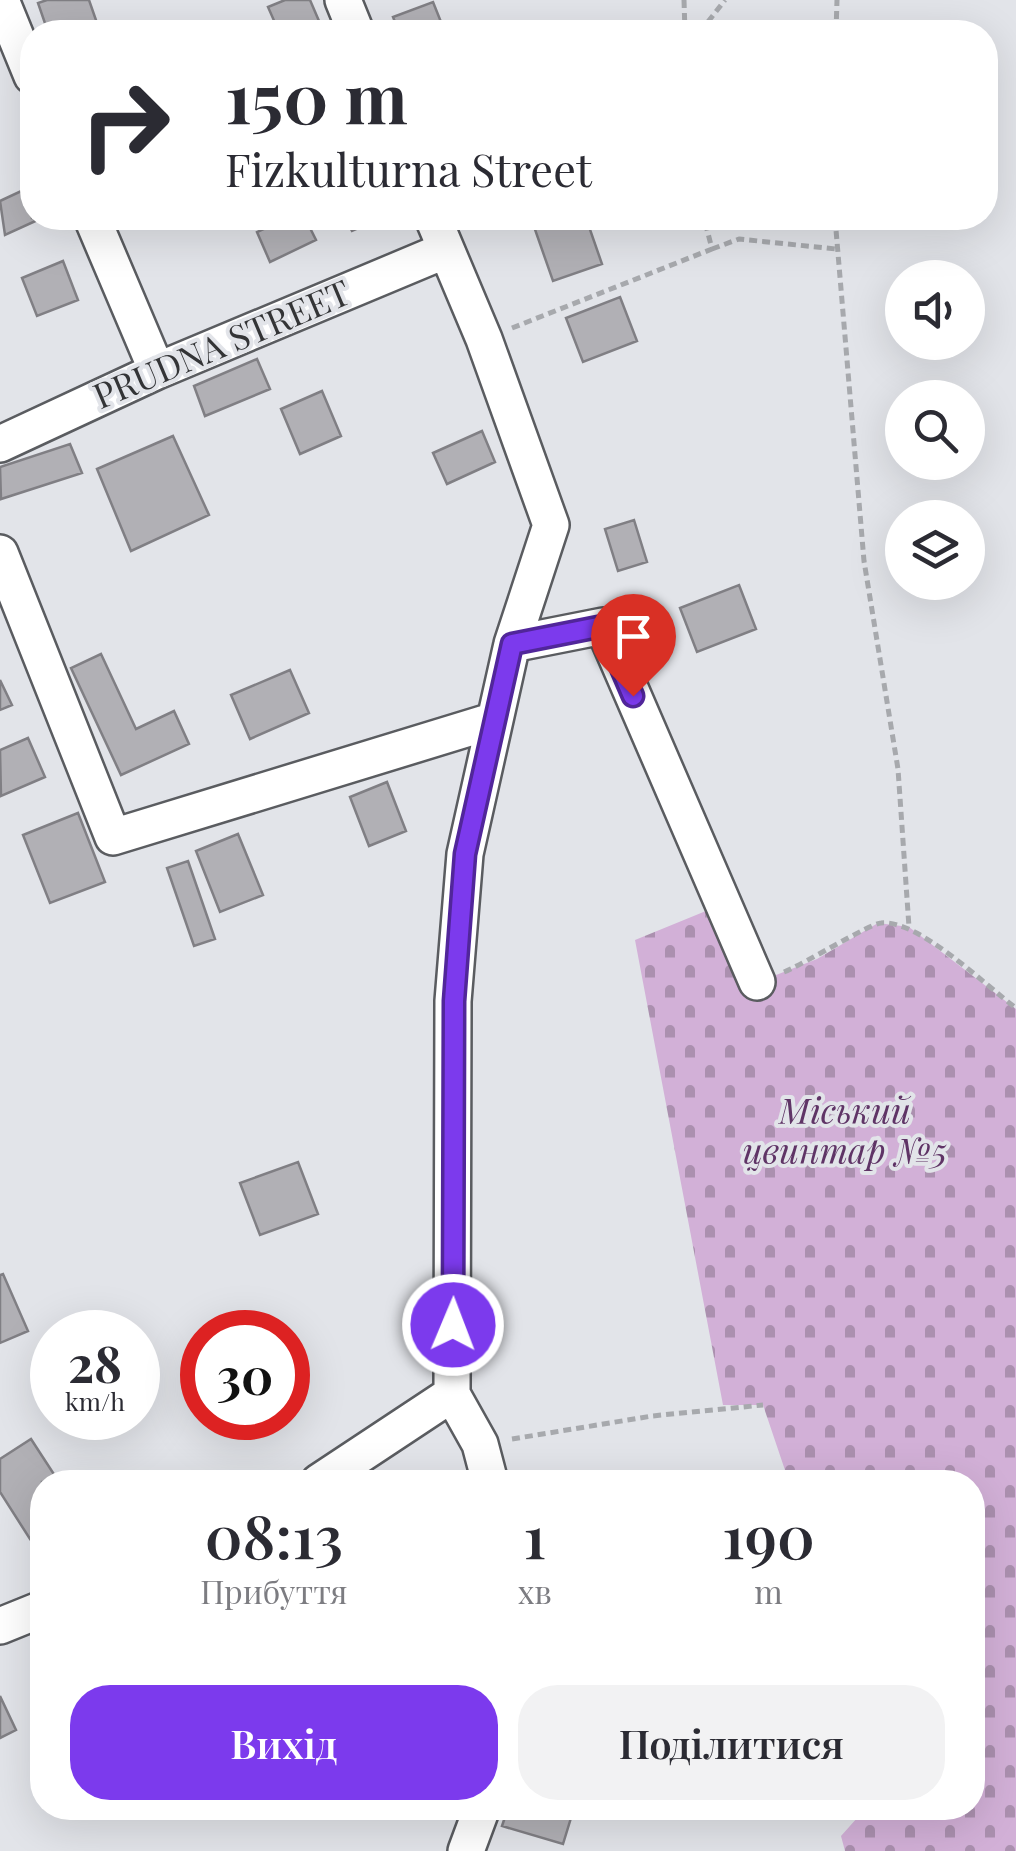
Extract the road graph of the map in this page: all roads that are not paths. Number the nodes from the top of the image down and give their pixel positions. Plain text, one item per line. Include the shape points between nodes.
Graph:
1 (1, 0) edge
2 (20, 47) edge
3 (97, 230) edge
4 (439, 234) edge
5 (156, 371) junction
6 (0, 444) edge
7 (0, 553) edge
8 (512, 644) junction
9 (492, 721) junction
10 (758, 982) road end
11 (452, 1394) junction
12 (338, 1470) edge
13 (487, 1470) edge
14 (30, 1614) edge
15 (0, 1626) edge
16 (478, 1820) edge
17 (466, 1851) edge

1 - 2 street
3 - 5 street
4 - 5 street, PRUDNA STREET
4 - 8 street via 551,525
5 - 6 street, PRUDNA STREET
7 - 9 street via 113,837
8 - 9 street
8 - 10 street via 603,626
9 - 11 street via 465,854 454,1001
11 - 12 street
11 - 13 street
14 - 15 street
16 - 17 street

